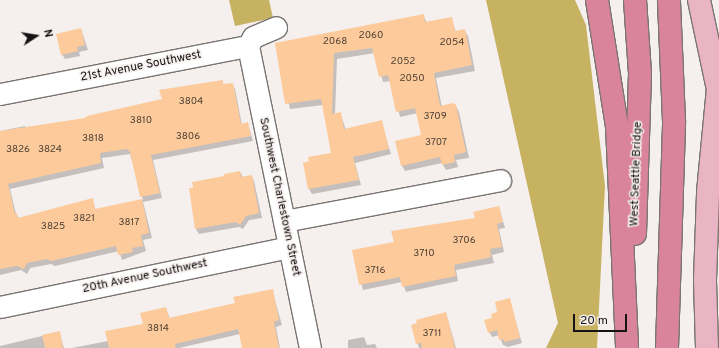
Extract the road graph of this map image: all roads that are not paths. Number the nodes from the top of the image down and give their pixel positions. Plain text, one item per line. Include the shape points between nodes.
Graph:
1 (597, 0) edge
2 (635, 0) edge
3 (669, 0) edge
4 (699, 0) edge
5 (276, 27) dead end
6 (248, 46) junction
7 (718, 82) edge
8 (0, 94) edge
9 (715, 130) edge
10 (500, 180) dead end
11 (284, 221) junction
12 (289, 247) junction
13 (0, 306) edge
14 (310, 348) edge
15 (628, 348) edge
16 (667, 348) edge
17 (706, 348) edge

1 - 15 highway via 617,126
2 - 15 highway, West Seattle Bridge via 640,74
3 - 16 highway via 674,121
4 - 7 main road
5 - 6 street via 253,37
6 - 8 street, 21st Avenue Southwest
6 - 11 street, Southwest Charlestown Street
7 - 9 main road
9 - 17 main road via 704,280
10 - 11 street
11 - 12 street, Southwest Charlestown Street
12 - 13 street, 20th Avenue Southwest
12 - 14 street, Southwest Charlestown Street

